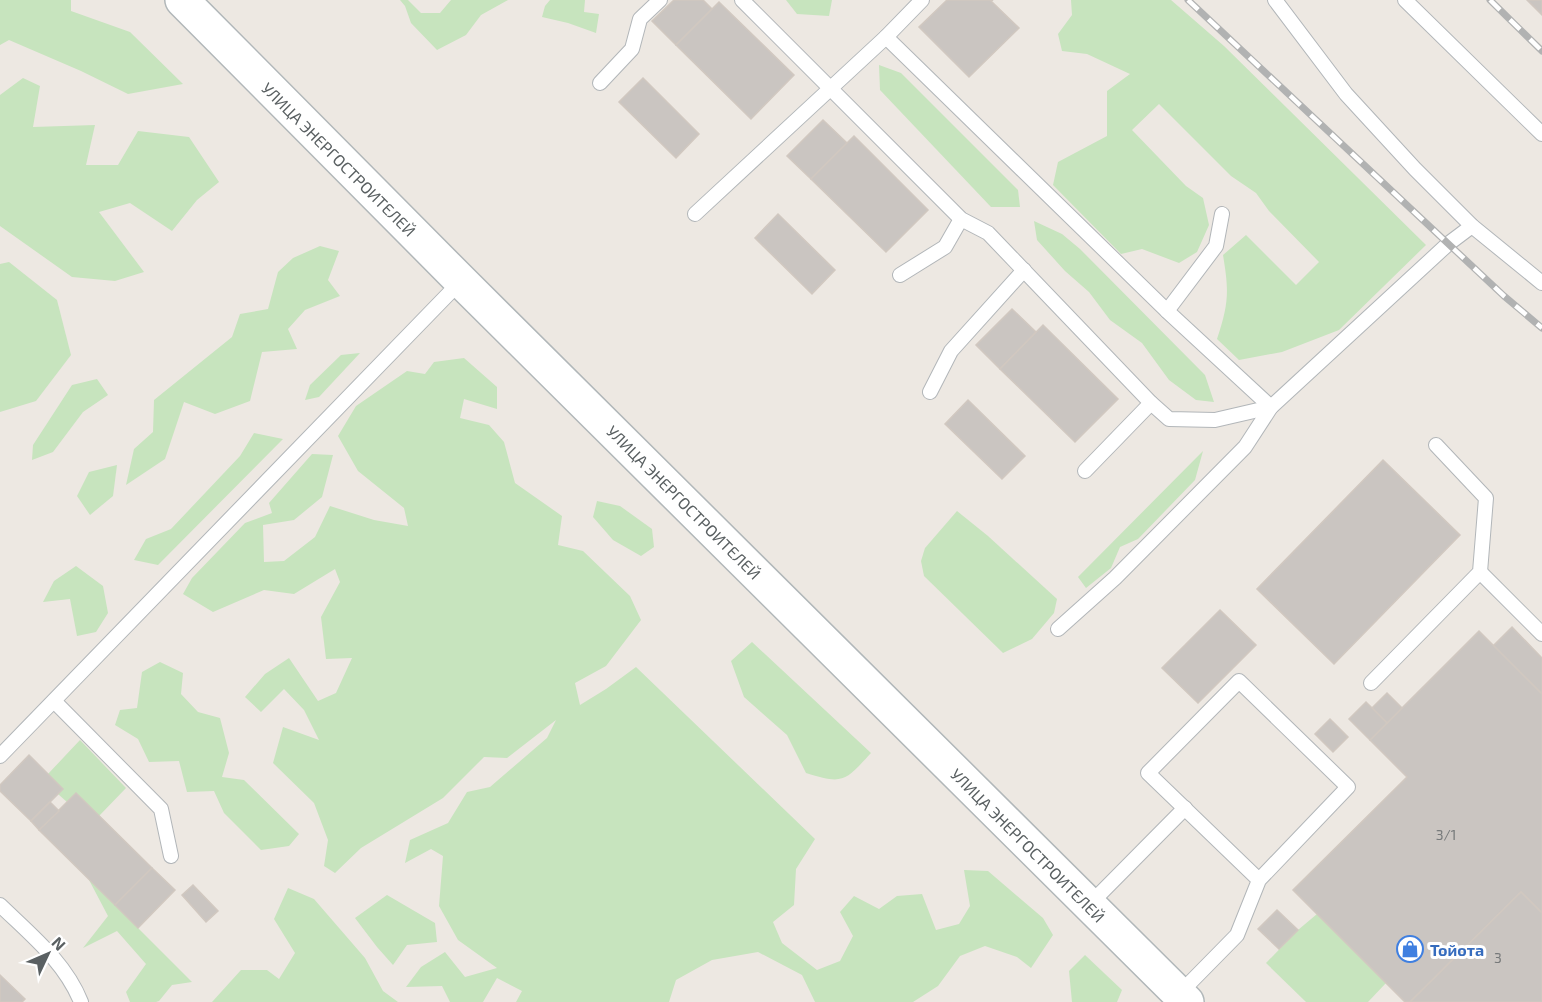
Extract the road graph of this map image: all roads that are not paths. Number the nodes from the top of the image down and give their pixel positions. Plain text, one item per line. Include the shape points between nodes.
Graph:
1 (182, 0) edge
2 (660, 0) edge
3 (742, 0) edge
4 (1275, 0) edge
5 (1405, 0) edge
6 (918, 1) edge
7 (886, 37) junction
8 (600, 83) dead end
9 (830, 88) junction
10 (1542, 134) edge
11 (695, 214) dead end
12 (1222, 214) dead end
13 (961, 219) junction
14 (1473, 226) junction
15 (1024, 270) junction
16 (900, 275) dead end
17 (461, 281) junction
18 (1542, 283) edge
19 (1167, 311) junction
20 (930, 392) dead end
21 (1151, 403) junction
22 (1270, 407) junction
23 (1436, 445) dead end
24 (1085, 471) dead end
25 (1480, 572) junction
26 (1058, 629) dead end
27 (1542, 634) edge
28 (1371, 683) dead end
29 (54, 701) junction
30 (0, 756) edge
31 (1185, 808) junction
32 (171, 856) dead end
33 (1259, 880) junction
34 (0, 905) edge
35 (1089, 905) junction
36 (1183, 998) edge
37 (81, 1002) edge

1 - 17 main road, УЛИЦА ЭНЕРГОСТРОИТЕЛЕЙ
2 - 8 lane via 640,18 632,50
3 - 9 lane
4 - 14 lane via 1346,94
5 - 10 lane
6 - 7 lane
7 - 9 lane
7 - 19 lane
9 - 11 lane
9 - 13 lane
12 - 19 lane via 1216,246
13 - 15 lane via 988,233
13 - 16 lane via 945,247
14 - 18 lane
14 - 22 lane via 1448,244
15 - 20 lane via 951,351
15 - 21 lane
17 - 29 lane
17 - 35 main road, УЛИЦА ЭНЕРГОСТРОИТЕЛЕЙ
19 - 22 lane
21 - 22 lane via 1169,419 1215,420
21 - 24 lane
22 - 26 lane via 1245,447 1115,578
23 - 25 lane via 1486,498
25 - 27 lane
25 - 28 lane
29 - 30 lane
29 - 32 lane via 160,809
31 - 33 lane
31 - 33 lane via 1148,773 1239,681 1348,787
31 - 35 lane
33 - 36 lane via 1237,935
34 - 37 lane via 54,957
35 - 36 main road, УЛИЦА ЭНЕРГОСТРОИТЕЛЕЙ

